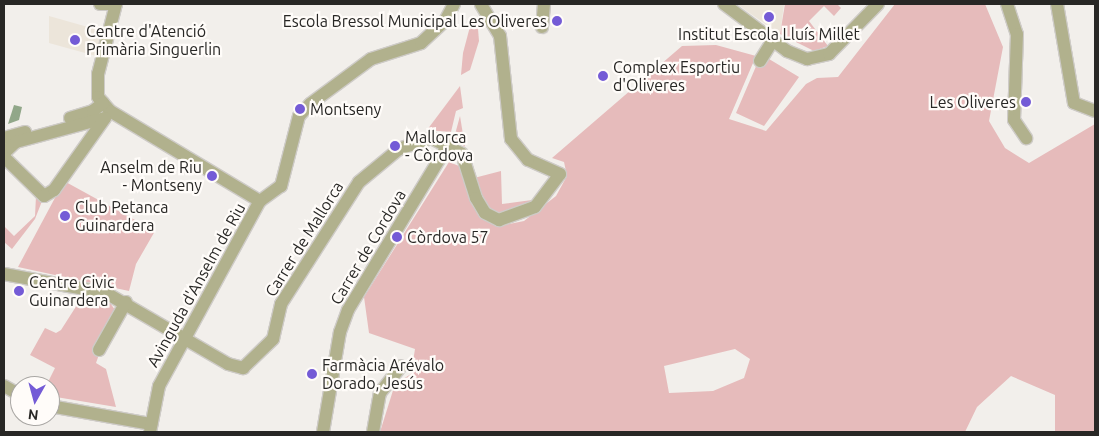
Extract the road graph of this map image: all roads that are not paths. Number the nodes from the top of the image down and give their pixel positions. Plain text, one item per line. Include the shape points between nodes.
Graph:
1 (100, 4) edge
2 (116, 4) edge
3 (454, 4) edge
4 (481, 4) edge
5 (544, 4) edge
6 (724, 4) edge
7 (878, 4) edge
8 (1007, 4) edge
9 (1057, 4) edge
10 (542, 27) dead end
11 (773, 40) junction
12 (760, 61) dead end
13 (103, 103) junction
14 (1095, 112) edge
15 (4, 138) edge
16 (1026, 138) dead end
17 (448, 145) junction
18 (4, 153) edge
19 (4, 157) edge
20 (260, 201) junction
21 (4, 274) edge
22 (126, 302) junction
23 (185, 336) junction
24 (99, 350) dead end
25 (401, 366) dead end
26 (60, 408) edge
27 (150, 428) edge
28 (323, 432) edge
29 (373, 432) edge

1 - 2 street
2 - 13 street via 96,89
3 - 20 street via 445,21 421,43 371,59 310,104 299,116 281,186
4 - 17 street via 500,36 511,139 528,160 560,174 535,208 499,220 485,213 470,188 462,154
5 - 10 street
6 - 11 street
7 - 11 street via 829,54 807,59
8 - 16 street via 1017,34 1014,120
9 - 14 street via 1074,102
11 - 12 street
13 - 15 street via 94,111
13 - 20 street, Avinguda d'Anselm de Riu
17 - 23 street, Carrer de Mallorca via 422,138 368,171 285,296 275,317 273,339 243,368 228,364
17 - 28 street, Carrer de Cordova via 340,332
18 - 19 street via 16,142 104,118 54,190 44,196
20 - 23 street, Avinguda d'Anselm de Riu
21 - 22 street via 106,293
22 - 23 street
22 - 24 street
23 - 27 street, Avinguda d'Anselm de Riu via 159,386
25 - 29 street via 380,393
26 - 27 street

